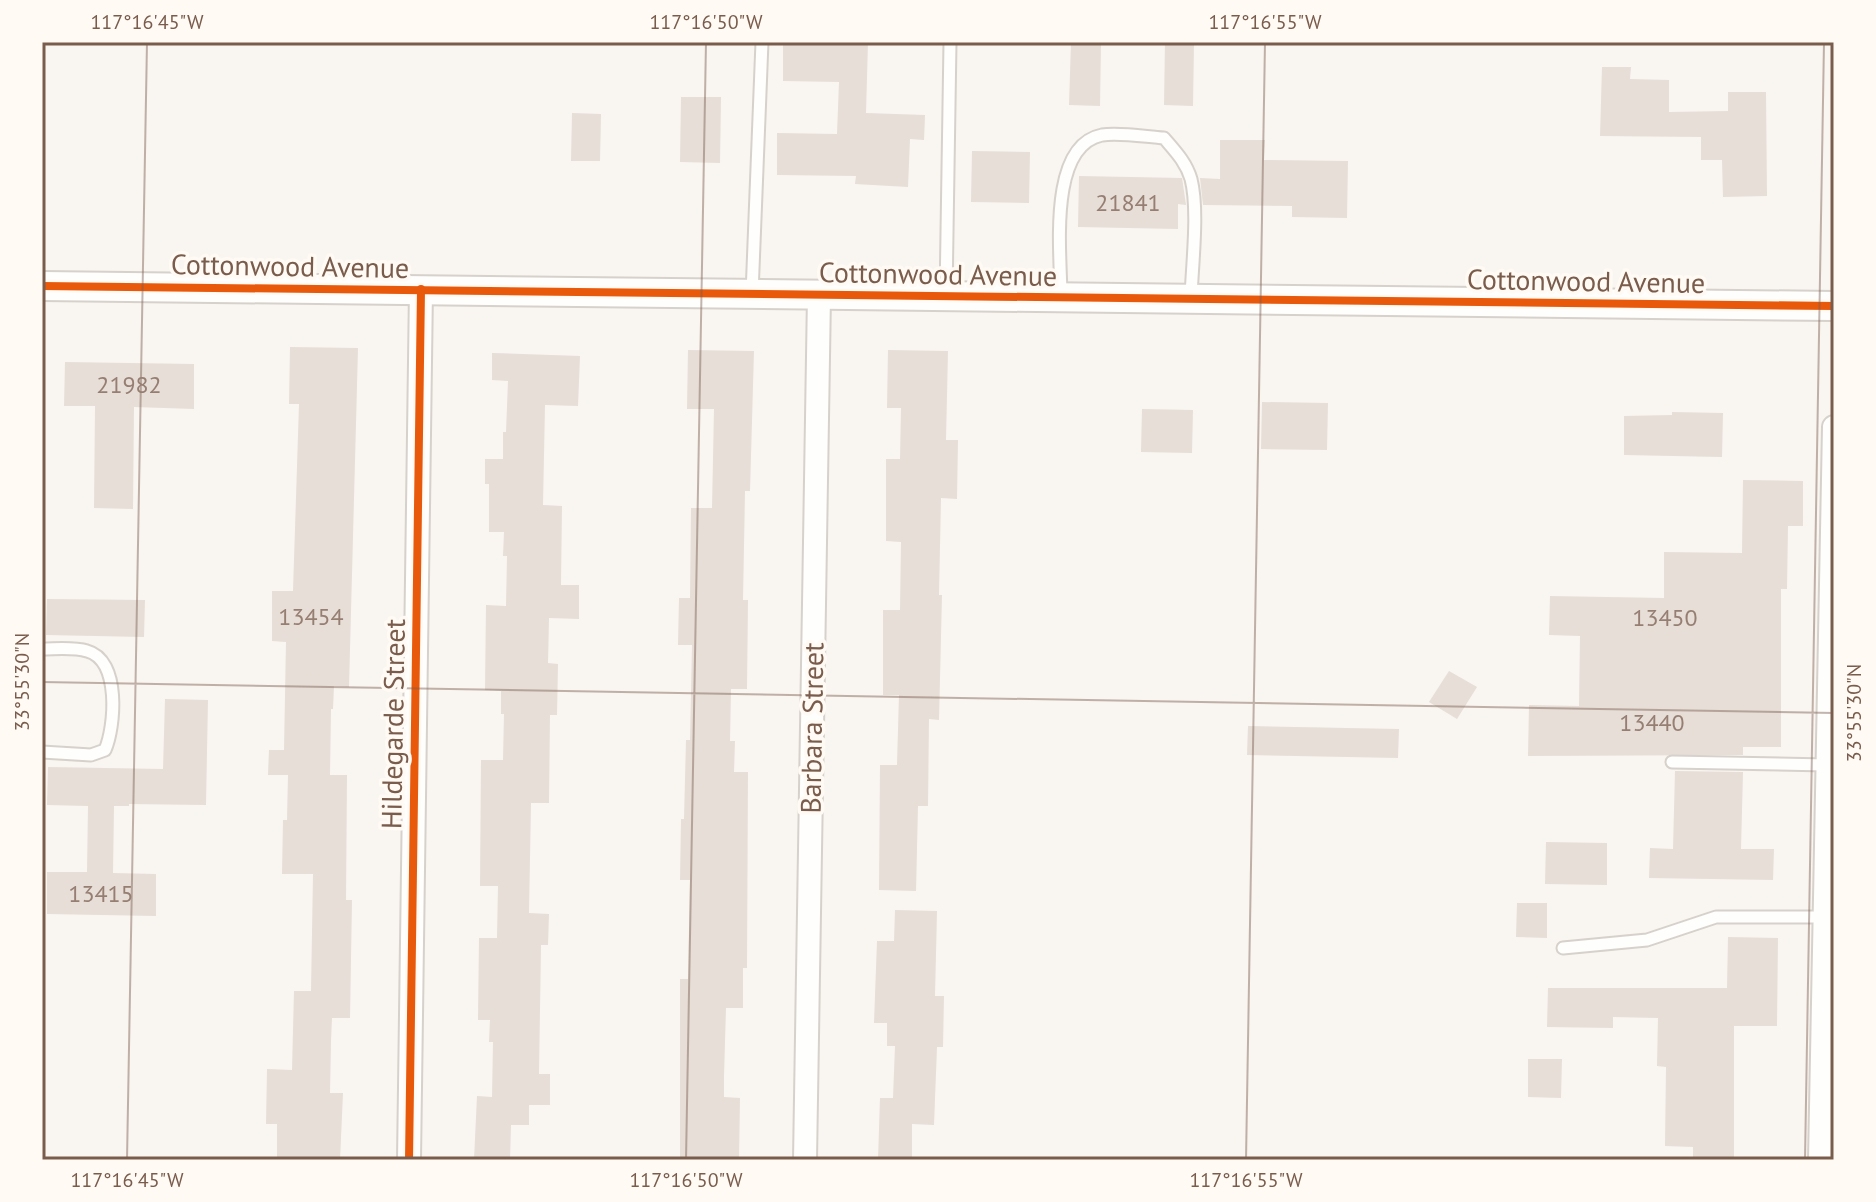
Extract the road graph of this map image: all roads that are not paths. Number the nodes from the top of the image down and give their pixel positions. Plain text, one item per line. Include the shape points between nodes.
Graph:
1 (762, 42) edge
2 (950, 42) edge
3 (42, 286) edge
4 (421, 289) junction
5 (752, 295) junction
6 (819, 295) junction
7 (946, 297) junction
8 (1061, 298) junction
9 (1191, 299) junction
10 (1834, 306) edge
11 (1834, 427) edge
12 (42, 649) edge
13 (1832, 676) edge
14 (42, 752) edge
15 (1672, 762) dead end
16 (1827, 765) junction
17 (1825, 917) junction
18 (1563, 948) dead end
19 (409, 1160) edge
20 (805, 1160) edge
21 (1820, 1160) edge

1 - 5 lane
2 - 7 lane
3 - 4 street, Cottonwood Avenue
4 - 5 street, Cottonwood Avenue
4 - 19 street, Hildegarde Street
5 - 6 street, Cottonwood Avenue
6 - 7 street, Cottonwood Avenue
6 - 20 street, Barbara Street
7 - 8 street, Cottonwood Avenue
8 - 9 street, Cottonwood Avenue
8 - 9 lane via 1066,171 1079,148 1102,135 1164,138 1182,158 1194,207
9 - 10 street, Cottonwood Avenue
11 - 13 street
12 - 14 lane via 90,651 110,681 114,706 105,750 91,755
13 - 16 street
15 - 16 lane
16 - 17 street
17 - 18 lane via 1716,917 1647,940
17 - 21 street

